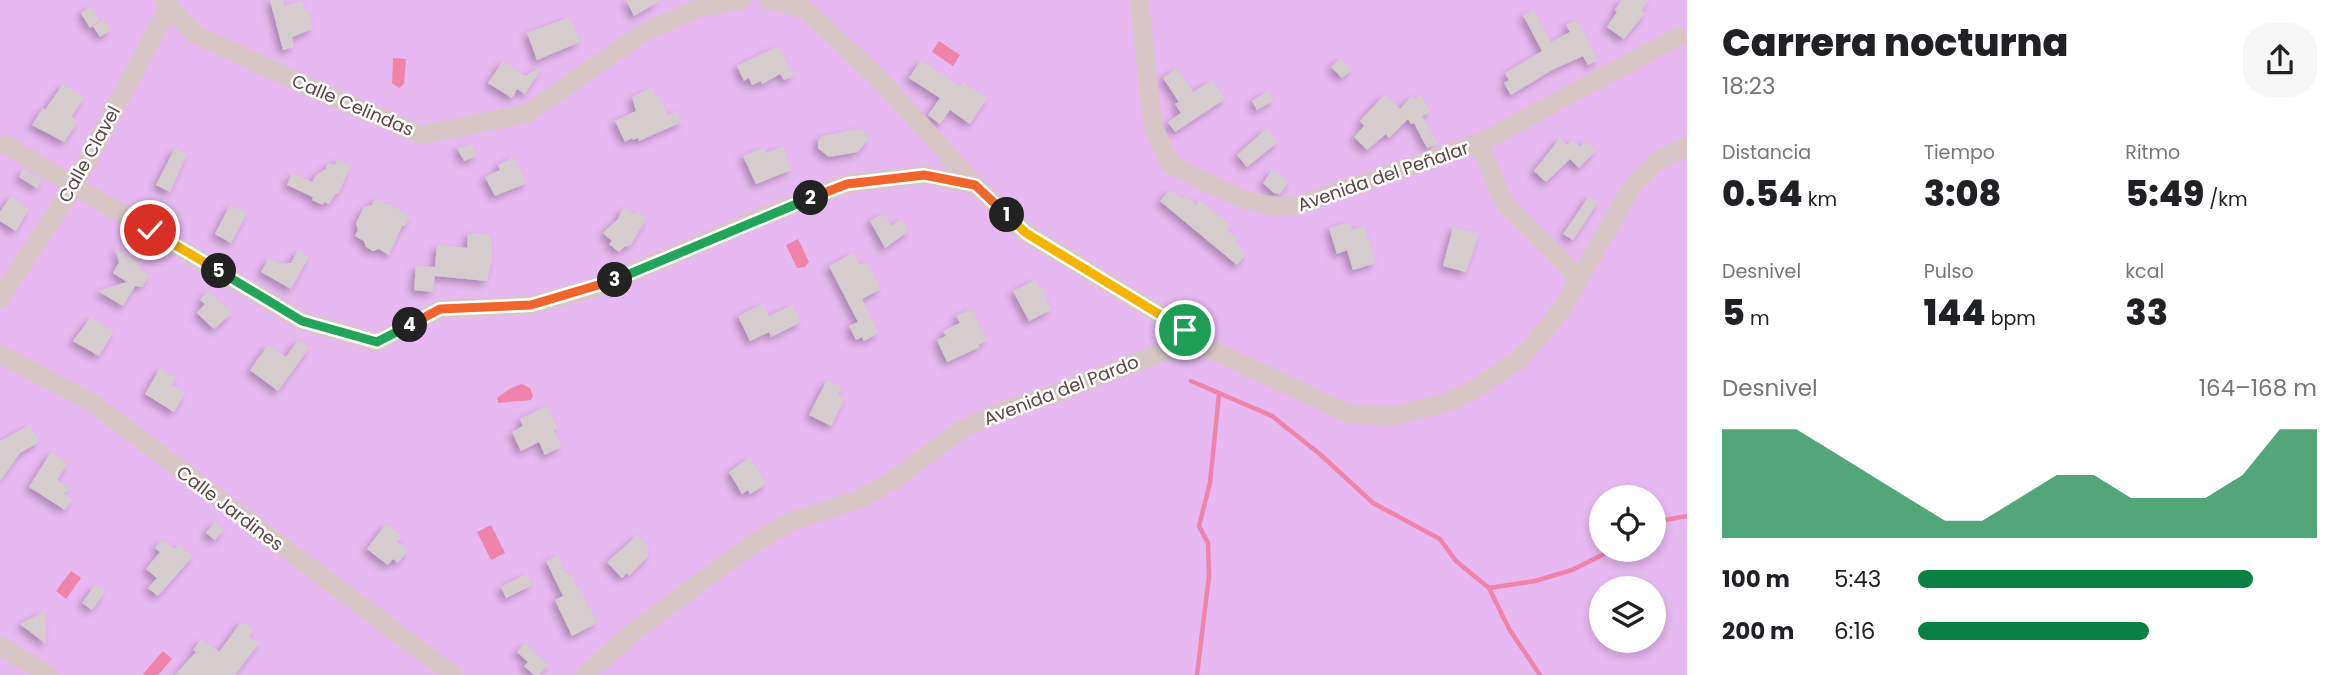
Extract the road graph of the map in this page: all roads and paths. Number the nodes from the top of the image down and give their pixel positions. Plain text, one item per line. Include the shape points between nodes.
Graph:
1 (742, 0) edge
2 (768, 0) edge
3 (1139, 0) edge
4 (166, 3) edge
5 (1678, 37) dead end
6 (1479, 143) junction
7 (6, 145) dead end
8 (1687, 146) edge
9 (75, 184) junction
10 (975, 185) junction
11 (1580, 279) junction
12 (0, 298) edge
13 (1188, 345) junction
14 (0, 354) edge
15 (0, 646) edge
16 (48, 675) edge
17 (453, 675) edge
18 (585, 675) edge

1 - 4 street, Calle Celindas via 700,8 644,32 528,113 422,135 195,33
2 - 10 street via 806,9 883,83
3 - 6 street, Avenida del Peñalar via 1153,127 1170,164 1242,197 1277,209 1295,206
4 - 9 street, Calle Clavel
5 - 6 street, Avenida del Peñalar
6 - 11 street, Avenida del Peñalar via 1505,204
7 - 9 street
8 - 11 street via 1656,162 1632,187
9 - 10 street via 302,321 377,342 440,309 531,305 601,286 847,184 924,175
9 - 12 street, Calle Clavel
10 - 13 street via 1026,233 1185,330
11 - 13 street via 1561,310 1517,361 1470,392 1393,416 1349,414 1213,350
13 - 18 street, Avenida del Pardo via 1003,410 959,431 860,499 790,522 737,554
14 - 17 street, Calle Jardines via 91,402
15 - 16 street

